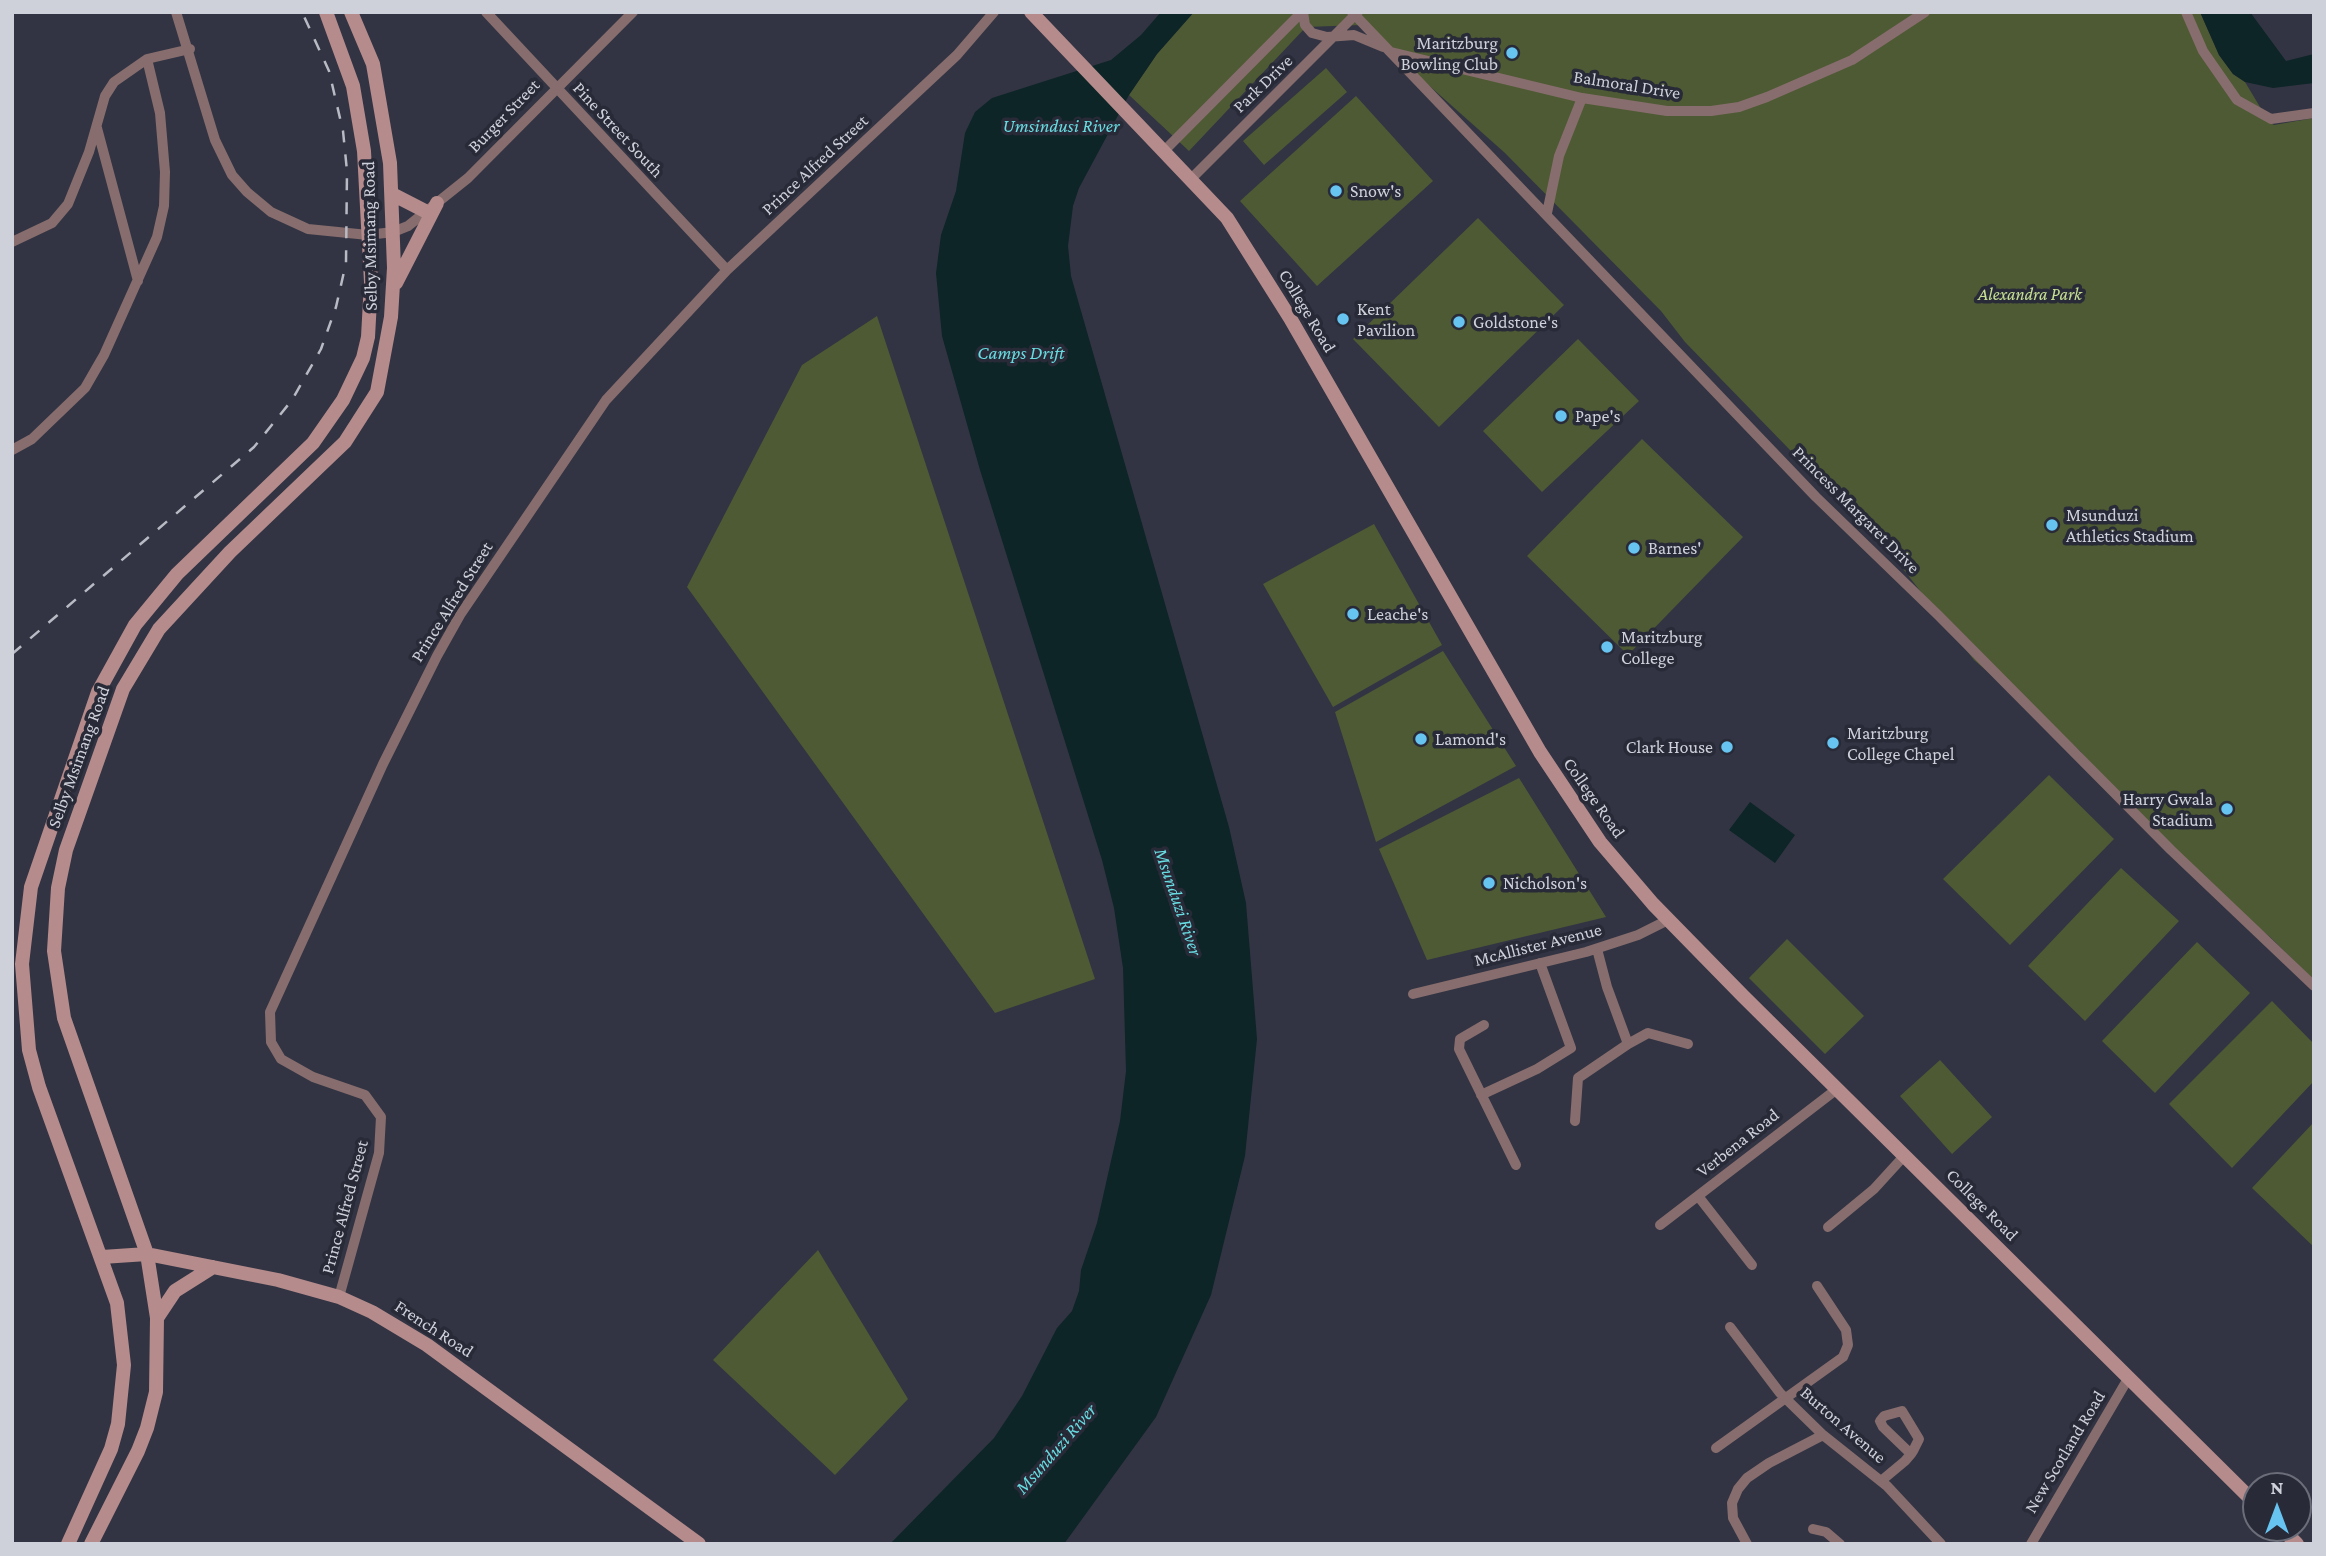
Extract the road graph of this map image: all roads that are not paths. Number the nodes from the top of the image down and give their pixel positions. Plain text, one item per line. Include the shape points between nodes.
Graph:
1 (176, 12) edge
2 (326, 12) edge
3 (351, 12) edge
4 (486, 12) edge
5 (633, 12) edge
6 (995, 12) edge
7 (1031, 12) edge
8 (1303, 12) edge
9 (1925, 12) edge
10 (2186, 12) edge
11 (1355, 13) edge
12 (1337, 36) junction
13 (190, 49) junction
14 (1387, 50) junction
15 (147, 59) junction
16 (555, 88) junction
17 (1582, 98) junction
18 (2314, 113) edge
19 (97, 127) junction
20 (1164, 151) junction
21 (1191, 179) junction
22 (392, 194) junction
23 (432, 207) junction
24 (1547, 213) junction
25 (393, 232) junction
26 (368, 235) junction
27 (12, 242) edge
28 (727, 270) junction
29 (138, 281) junction
30 (393, 291) junction
31 (12, 450) edge
32 (1668, 920) junction
33 (1597, 948) junction
34 (1540, 963) junction
35 (2314, 986) edge
36 (1413, 993) dead end
37 (1484, 1026) dead end
38 (1628, 1044) junction
39 (1688, 1044) dead end
40 (1837, 1089) junction
41 (1481, 1095) junction
42 (1575, 1121) dead end
43 (1905, 1155) junction
44 (1516, 1165) dead end
45 (1698, 1196) junction
46 (1660, 1225) dead end
47 (1828, 1227) dead end
48 (147, 1254) junction
49 (102, 1257) junction
50 (1752, 1265) dead end
51 (213, 1267) junction
52 (1817, 1286) dead end
53 (339, 1297) junction
54 (157, 1318) junction
55 (1730, 1327) dead end
56 (2129, 1377) junction
57 (1786, 1399) junction
58 (1823, 1435) junction
59 (1716, 1448) dead end
60 (1911, 1454) dead end
61 (1881, 1481) junction
62 (2242, 1490) edge
63 (1813, 1529) dead end
64 (68, 1544) edge
65 (91, 1544) edge
66 (699, 1544) edge
67 (1747, 1544) edge
68 (1840, 1544) edge
69 (1941, 1544) edge
70 (2031, 1544) edge

1 - 13 street
2 - 26 main road, Selby Msimang Road via 345,60 359,116
3 - 22 main road, Selby Msimang Road via 373,64
4 - 16 street, Pine Street South
5 - 16 street, Burger Street
6 - 28 street, Prince Alfred Street via 957,55
7 - 20 main road, College Road
8 - 12 street, Princess Margaret Drive via 1312,33
8 - 20 street, Park Drive
9 - 17 street, Balmoral Drive via 1852,60 1739,107 1667,111
10 - 18 street via 2203,51 2237,100 2271,119
11 - 12 street, Park Drive
11 - 14 street, Princess Margaret Drive
12 - 14 street, Princess Margaret Drive via 1354,35
12 - 21 street, Park Drive
13 - 15 street
13 - 26 street via 215,140 232,175 247,192 271,212 308,229
14 - 17 street, Balmoral Drive
14 - 24 street, Princess Margaret Drive
15 - 19 street via 114,82
15 - 29 street via 160,113 165,191 162,222
16 - 23 street, Burger Street via 492,155
16 - 28 street, Pine Street South
17 - 24 street via 1559,156
19 - 27 street via 75,191 61,214
19 - 29 street
20 - 21 main road, College Road
21 - 32 main road, College Road via 1227,218 1290,318 1564,790 1600,842
22 - 23 main road
22 - 25 main road, Selby Msimang Road
23 - 25 street, Burger Street
23 - 30 main road
24 - 35 street, Princess Margaret Drive via 1816,498
25 - 26 street
25 - 30 main road, Selby Msimang Road
26 - 49 main road, Selby Msimang Road via 371,309 356,376 313,443 177,574 135,625 98,692 31,887 22,964 29,1051 38,1087
28 - 53 street, Prince Alfred Street via 593,416 460,615 383,764 272,1004 274,1053 313,1077 365,1095 381,1117 379,1153
29 - 31 street via 85,388 32,439
30 - 48 main road, Selby Msimang Road via 383,371 367,411 345,442 230,552 159,629 122,689 66,850 55,920 59,993 74,1051
32 - 33 street, McAllister Avenue
32 - 40 main road, College Road
33 - 34 street, McAllister Avenue
33 - 38 street
34 - 36 street, McAllister Avenue
34 - 41 street via 1571,1048
37 - 41 street via 1459,1042
38 - 39 street via 1648,1033
38 - 42 street via 1578,1078
40 - 43 main road, College Road
40 - 45 street, Verbena Road
41 - 44 street
43 - 47 street via 1874,1189
43 - 56 main road, College Road
45 - 46 street, Verbena Road
45 - 50 street
48 - 49 main road, French Road
48 - 51 main road, French Road
48 - 54 main road, Selby Msimang Road
49 - 64 main road, Selby Msimang Road via 122,1335 123,1391 111,1449
51 - 53 main road, French Road
51 - 54 main road via 175,1290
52 - 57 street via 1846,1330 1848,1345 1839,1362
53 - 66 main road, French Road via 427,1345
54 - 65 main road, Selby Msimang Road via 156,1392 147,1427
55 - 57 street, Burton Avenue
56 - 62 main road, College Road
56 - 70 street, New Scotland Road
57 - 58 street, Burton Avenue
57 - 59 street
58 - 61 street, Burton Avenue
58 - 67 street via 1769,1464 1738,1489 1732,1503 1733,1518
60 - 61 street
61 - 69 street, Burton Avenue
63 - 68 street via 1826,1532

